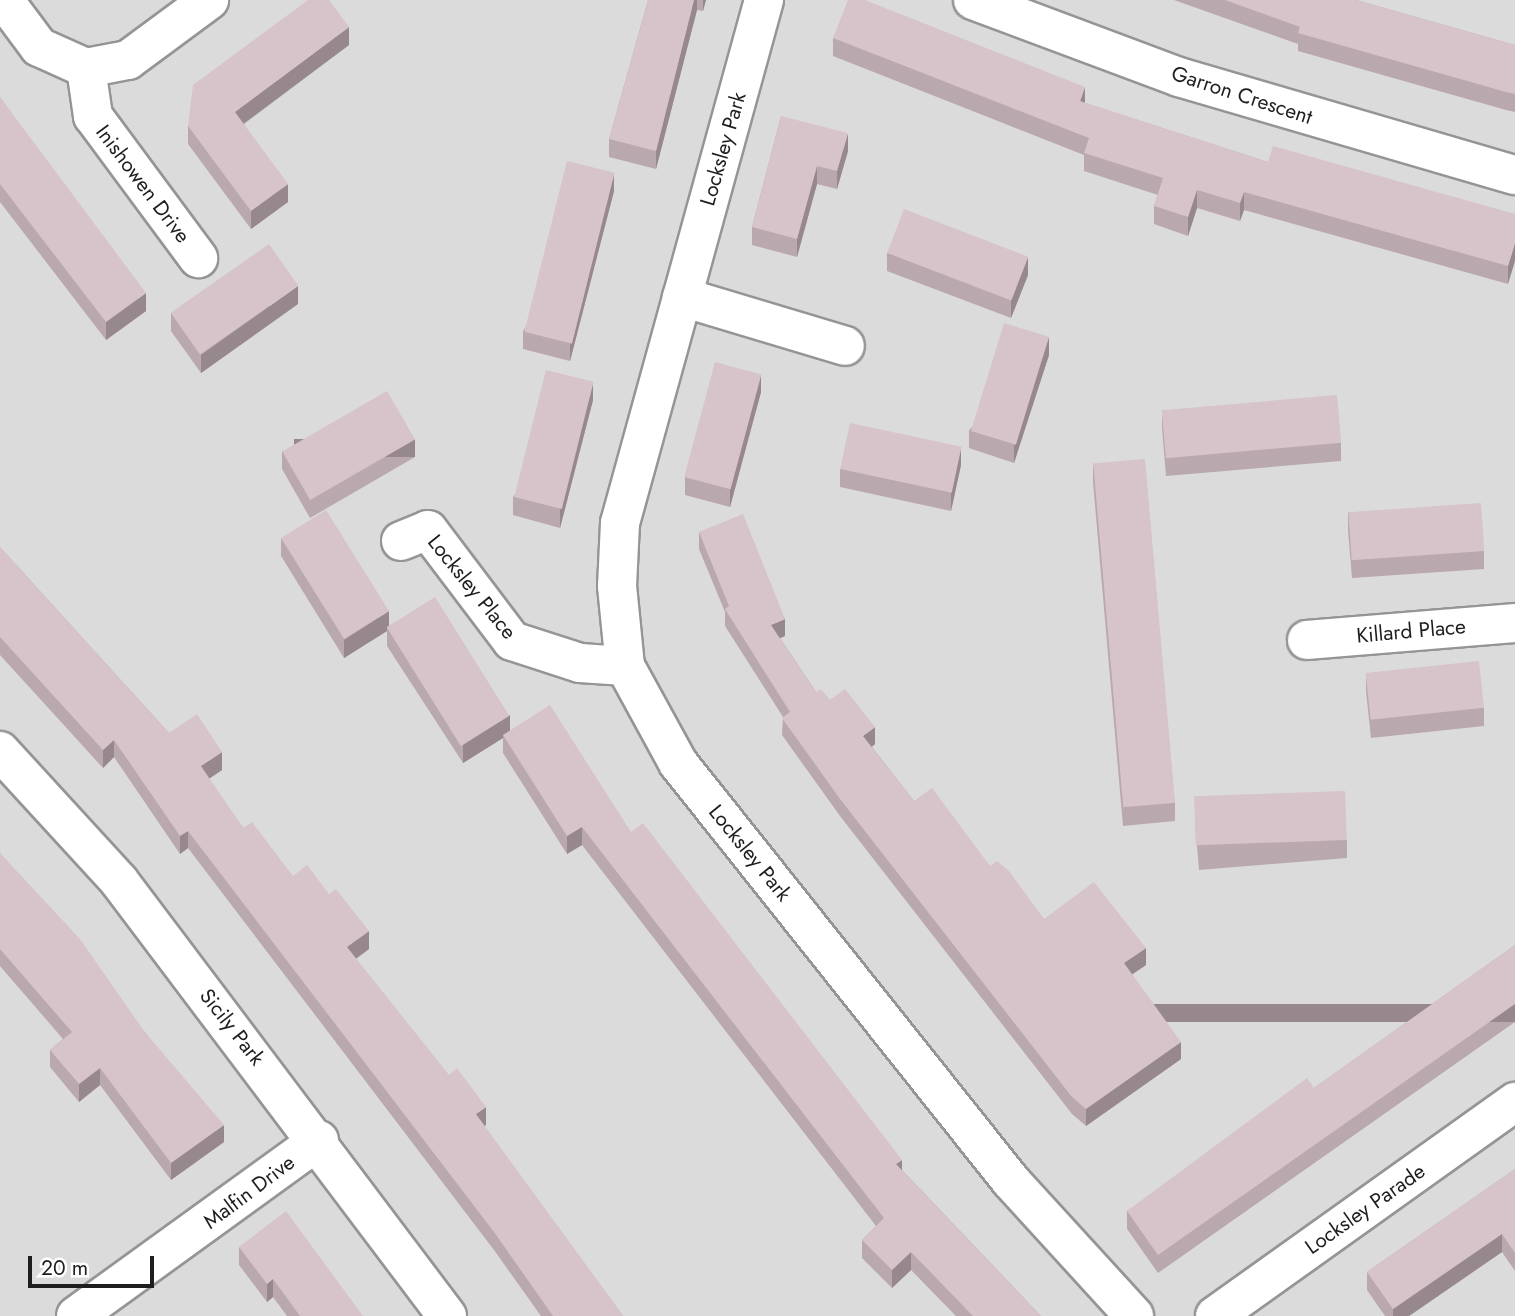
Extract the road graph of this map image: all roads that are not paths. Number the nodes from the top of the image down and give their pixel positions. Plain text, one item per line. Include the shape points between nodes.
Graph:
1 (4, 0) edge
2 (209, 0) edge
3 (764, 0) edge
4 (973, 0) edge
5 (86, 68) junction
6 (1515, 175) edge
7 (198, 258) dead end
8 (682, 297) junction
9 (845, 346) dead end
10 (401, 541) dead end
11 (1515, 623) edge
12 (1307, 640) dead end
13 (625, 666) junction
14 (0, 751) edge
15 (1515, 1102) edge
16 (319, 1140) junction
17 (75, 1316) edge
18 (447, 1316) edge
19 (1134, 1316) edge
20 (1214, 1316) edge

1 - 5 street via 39,47
2 - 5 street via 128,60
3 - 8 street, Locksley Park
4 - 6 street, Garron Crescent via 1179,77
5 - 7 street, Inishowen Drive via 93,116
8 - 9 street
8 - 13 street, Locksley Park via 620,523 617,586
10 - 13 street, Locksley Place via 428,530 512,641 580,663
11 - 12 street, Killard Place
13 - 19 street, Locksley Park via 678,763 1010,1180
14 - 16 street, Sicily Park via 120,881
15 - 20 street, Locksley Parade
16 - 17 street, Malfin Drive
16 - 18 street, Sicily Park

